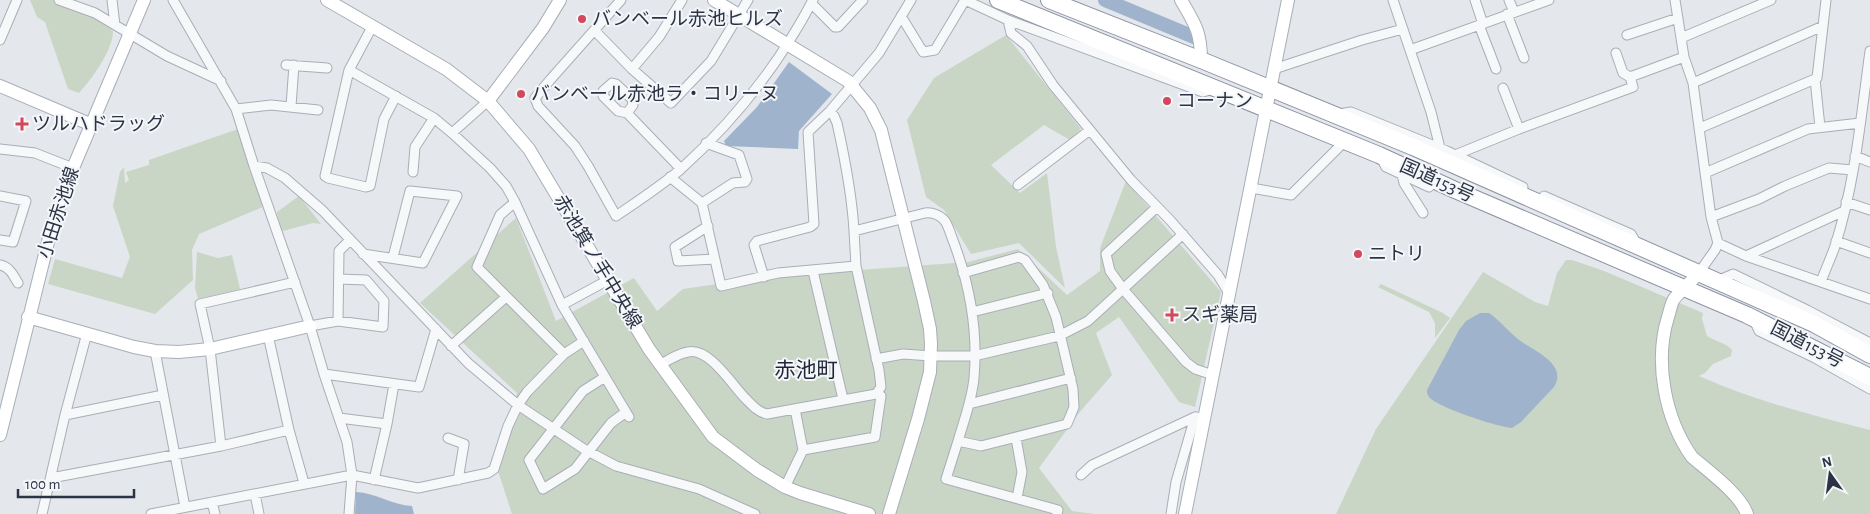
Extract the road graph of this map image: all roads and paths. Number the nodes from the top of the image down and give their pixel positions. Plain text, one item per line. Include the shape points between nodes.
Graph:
1 (17, 0) edge
2 (59, 0) edge
3 (112, 0) edge
4 (144, 0) edge
5 (173, 0) edge
6 (326, 0) edge
7 (560, 0) edge
8 (621, 0) edge
9 (682, 0) edge
10 (714, 0) edge
11 (748, 0) edge
12 (862, 0) edge
13 (911, 0) edge
14 (965, 0) edge
15 (998, 0) edge
16 (1049, 0) edge
17 (1181, 0) edge
18 (1288, 0) edge
19 (1393, 0) edge
20 (1474, 0) edge
21 (1509, 0) edge
22 (1675, 0) edge
23 (1771, 0) edge
24 (1826, 0) edge
25 (1543, 1) edge
26 (812, 2) edge
27 (1511, 13) junction
28 (740, 15) junction
29 (901, 16) junction
30 (1678, 18) junction
31 (1008, 20) junction
32 (1048, 20) junction
33 (1481, 24) junction
34 (115, 25) junction
35 (372, 26) junction
36 (1823, 26) junction
37 (1403, 29) junction
38 (595, 31) junction
39 (128, 34) junction
40 (1627, 35) dead end
41 (1054, 37) junction
42 (1681, 38) junction
43 (0, 40) edge
44 (786, 43) junction
45 (1410, 50) junction
46 (1870, 51) edge
47 (1616, 53) dead end
48 (1684, 57) junction
49 (1524, 58) dead end
50 (1201, 60) junction
51 (327, 68) dead end
52 (632, 69) junction
53 (1496, 69) dead end
54 (349, 70) junction
55 (1274, 70) junction
56 (1630, 77) junction
57 (1815, 79) junction
58 (221, 81) junction
59 (1693, 83) junction
60 (852, 85) junction
61 (0, 86) edge
62 (1218, 88) junction
63 (1269, 88) junction
64 (1503, 88) dead end
65 (396, 96) junction
66 (488, 100) junction
67 (1867, 100) edge
68 (291, 106) junction
69 (1267, 108) junction
70 (236, 109) junction
71 (318, 110) dead end
72 (830, 111) junction
73 (627, 113) dead end
74 (1334, 115) junction
75 (434, 118) junction
76 (1860, 123) junction
77 (92, 125) junction
78 (1820, 126) junction
79 (1700, 128) junction
80 (1519, 129) junction
81 (1090, 130) junction
82 (452, 133) junction
83 (1345, 141) junction
84 (706, 144) junction
85 (1440, 148) junction
86 (0, 149) edge
87 (1379, 155) junction
88 (1455, 155) junction
89 (1855, 156) junction
90 (1870, 162) edge
91 (254, 166) junction
92 (73, 168) junction
93 (680, 169) junction
94 (1853, 170) junction
95 (413, 172) dead end
96 (1705, 173) junction
97 (1402, 175) junction
98 (670, 177) junction
99 (1517, 184) junction
100 (1018, 185) dead end
101 (1500, 185) junction
102 (1251, 188) junction
103 (1453, 193) junction
104 (0, 196) edge
105 (515, 202) junction
106 (702, 203) junction
107 (1845, 206) junction
108 (1157, 207) junction
109 (1870, 210) edge
110 (1422, 213) dead end
111 (1712, 217) junction
112 (903, 219) junction
113 (708, 226) junction
114 (854, 231) junction
115 (1183, 234) junction
116 (0, 240) edge
117 (350, 240) junction
118 (1836, 241) junction
119 (1718, 243) junction
120 (1638, 247) junction
121 (1870, 253) edge
122 (363, 254) junction
123 (1746, 256) junction
124 (393, 257) junction
125 (715, 259) junction
126 (0, 265) edge
127 (856, 266) junction
128 (813, 271) junction
129 (963, 274) junction
130 (1698, 274) junction
131 (764, 277) junction
132 (339, 279) junction
133 (608, 280) junction
134 (1717, 281) junction
135 (295, 282) junction
136 (1820, 282) junction
137 (18, 283) dead end
138 (1685, 288) junction
139 (1123, 289) junction
140 (1048, 293) junction
141 (1230, 295) junction
142 (506, 297) junction
143 (1870, 299) edge
144 (562, 305) junction
145 (972, 312) junction
146 (28, 317) junction
147 (338, 322) junction
148 (310, 326) junction
149 (436, 330) junction
150 (87, 333) junction
151 (268, 335) junction
152 (1060, 336) junction
153 (584, 341) junction
154 (1870, 343) edge
155 (452, 346) junction
156 (210, 349) junction
157 (155, 351) junction
158 (564, 354) junction
159 (1870, 355) edge
160 (931, 356) junction
161 (974, 356) junction
162 (876, 359) junction
163 (660, 365) junction
164 (324, 374) junction
165 (1214, 375) junction
166 (605, 377) junction
167 (1071, 378) junction
168 (1866, 381) edge
169 (394, 384) junction
170 (876, 394) junction
171 (163, 395) junction
172 (843, 400) junction
173 (969, 404) junction
174 (518, 405) junction
175 (795, 409) junction
176 (65, 416) junction
177 (1200, 416) junction
178 (339, 418) junction
179 (387, 424) junction
180 (554, 428) junction
181 (289, 430) junction
182 (0, 434) edge
183 (448, 438) dead end
184 (1016, 438) junction
185 (958, 441) junction
186 (221, 446) junction
187 (803, 450) junction
188 (589, 452) junction
189 (174, 454) junction
190 (352, 475) junction
191 (1081, 475) dead end
192 (51, 478) junction
193 (374, 480) junction
194 (458, 480) junction
195 (304, 483) junction
196 (785, 486) junction
197 (255, 494) junction
198 (1017, 498) junction
199 (212, 502) junction
200 (185, 507) junction
201 (42, 514) edge
202 (151, 514) edge
203 (215, 514) edge
204 (260, 514) edge
205 (349, 514) edge
206 (755, 514) edge
207 (869, 514) edge
208 (889, 514) edge
209 (1057, 514) edge
210 (1171, 514) edge
211 (1185, 514) edge
212 (1747, 514) edge

1 - 43 street
2 - 34 street via 95,13
3 - 34 street
4 - 39 street, 小田赤池線
5 - 58 street
6 - 35 street, 赤池箕ノ手中央線
7 - 66 street via 543,28
8 - 38 street
9 - 52 street via 659,37
10 - 28 street
11 - 28 street
12 - 26 street via 838,27 834,27
13 - 29 street
14 - 29 street via 935,50 924,52
14 - 31 street
15 - 32 highway, 国道153号
16 - 50 highway, 国道153号
17 - 50 street via 1197,27
18 - 55 street
19 - 37 street
20 - 33 street
21 - 27 street
22 - 30 street
23 - 42 street
24 - 36 street
25 - 27 street
26 - 44 street
27 - 33 street
27 - 49 street
28 - 44 street
28 - 52 street via 711,60 673,102 667,101
29 - 60 street via 879,53
30 - 40 street
30 - 42 street
31 - 41 street
31 - 81 street via 1011,34 1027,46 1053,85
32 - 41 street
32 - 62 highway, 国道153号
33 - 45 street
33 - 53 street
34 - 39 street
35 - 54 street
35 - 66 street, 赤池箕ノ手中央線 via 446,69
36 - 57 street
36 - 59 street
37 - 45 street
37 - 55 street
38 - 52 street
38 - 98 street via 535,98 538,106 575,146 616,216
39 - 58 street
39 - 77 street, 小田赤池線
41 - 62 street via 1203,92
42 - 48 street
44 - 60 street
44 - 84 street via 755,90
45 - 85 street
46 - 67 street
47 - 56 street via 1623,73
48 - 56 street
48 - 59 street
50 - 63 highway, 国道153号
51 - 68 street via 290,65
54 - 65 street
54 - 65 street via 325,176 328,178 370,186 384,119
55 - 63 street
56 - 80 street via 1633,87
57 - 78 street
57 - 79 street
58 - 70 street
59 - 79 street
60 - 72 street
60 - 112 street via 870,108 881,130
61 - 77 street
62 - 69 highway, 国道153号
63 - 69 street
63 - 74 highway, 国道153号
64 - 80 street
65 - 75 street
66 - 82 street
66 - 133 street, 赤池箕ノ手中央線 via 529,149
67 - 76 street
68 - 70 street
68 - 71 street
69 - 83 highway, 国道153号
69 - 102 street
70 - 91 street
72 - 114 street via 837,123 847,169
72 - 131 street via 808,132 814,224 757,241 754,245
73 - 93 street
74 - 85 street via 1351,112
74 - 101 highway, 国道153号
75 - 82 street
75 - 95 street via 415,147
76 - 78 street
76 - 89 street
77 - 92 street, 小田赤池線
78 - 96 street
79 - 96 street
80 - 88 street
81 - 100 street
81 - 108 street
82 - 105 street via 490,168
83 - 87 highway, 国道153号
83 - 102 street via 1291,195
84 - 93 street
84 - 106 street via 740,155 747,179 726,186
85 - 88 street
86 - 92 street via 35,153
87 - 97 street via 1386,167
87 - 103 highway, 国道153号
88 - 99 street
89 - 90 street
89 - 94 street
91 - 117 street via 267,168 285,178
91 - 135 street
92 - 146 street, 小田赤池線 via 50,234
93 - 98 street
94 - 107 street
94 - 111 street via 1830,168
96 - 111 street
97 - 103 street
97 - 110 street
98 - 106 street
99 - 101 street
99 - 120 street via 1632,234
101 - 120 highway, 国道153号
102 - 141 street
103 - 138 highway, 国道153号
104 - 116 street via 26,201 13,242
105 - 142 street via 500,215 477,266
105 - 144 street
106 - 113 street
107 - 109 street
107 - 118 street
107 - 123 street
108 - 115 street
108 - 139 street via 1106,254 1110,271
111 - 119 street
112 - 114 street
112 - 129 street via 930,213 946,222
112 - 160 street via 930,329
113 - 125 street
113 - 125 street via 675,247 678,261
114 - 127 street
115 - 139 street
115 - 141 street via 1218,275
117 - 122 street
117 - 132 street via 339,251
118 - 121 street
118 - 136 street
119 - 123 street
119 - 130 street
120 - 130 highway, 国道153号
122 - 124 street
122 - 149 street
123 - 136 street
124 - 124 street via 423,263 457,196 410,191
125 - 131 street via 721,286
126 - 137 street via 12,272
127 - 128 street
127 - 162 street
128 - 131 street
128 - 172 street
129 - 140 street via 1018,257 1024,260
129 - 145 street
130 - 134 highway, 国道153号
130 - 138 street
132 - 147 street
132 - 147 street via 366,280 384,300 383,327
133 - 144 street
133 - 163 street, 赤池箕ノ手中央線
134 - 154 street via 1733,274
134 - 159 highway, 国道153号 via 1814,324
135 - 148 street
135 - 156 street via 200,304
136 - 143 street
138 - 168 highway, 国道153号 via 1752,317
138 - 212 street via 1674,300 1666,323 1662,365 1667,400 1679,437 1692,457 1736,497
139 - 152 street via 1088,321
139 - 165 street via 1186,362 1195,369
140 - 145 street
140 - 152 street
141 - 165 street
142 - 155 street
142 - 158 street
144 - 153 street
145 - 161 street
146 - 150 street
146 - 182 street, 小田赤池線
147 - 148 street
148 - 151 street
148 - 164 street
149 - 155 street
149 - 169 street via 419,387
150 - 157 street
150 - 176 street
151 - 156 street
151 - 181 street
152 - 161 street
152 - 167 street
153 - 158 street
153 - 166 street
155 - 174 street
156 - 157 street
156 - 186 street
157 - 171 street
158 - 174 street
160 - 161 street
160 - 162 street via 903,354
160 - 208 street via 918,419
161 - 173 street
162 - 170 street via 881,387
163 - 175 street via 689,351 700,353 714,362 759,412 767,414
163 - 196 street, 赤池箕ノ手中央線 via 713,437 756,470
164 - 169 street
164 - 178 street
165 - 177 street
166 - 180 street via 583,391
166 - 188 street via 627,414 611,423
167 - 173 street
167 - 184 street via 1074,407 1067,424
169 - 179 street
170 - 172 street
170 - 187 street via 881,396 875,437
171 - 176 street
171 - 189 street
172 - 175 street
173 - 185 street
174 - 180 street
174 - 194 street via 494,469
175 - 187 street
176 - 192 street
177 - 191 street via 1092,465
177 - 210 street via 1176,482
177 - 211 street
178 - 179 street
178 - 190 street
179 - 193 street
180 - 188 street
180 - 188 street via 529,460 543,489 575,469
181 - 186 street
181 - 195 street
183 - 194 street via 464,444
184 - 185 street via 981,446
184 - 198 street via 1022,472
185 - 198 street via 946,479
186 - 189 street
187 - 196 street
188 - 206 street via 616,466 699,489
189 - 192 street
189 - 200 street
190 - 193 street
190 - 195 street
190 - 205 street
192 - 201 street
193 - 194 street via 418,488
195 - 197 street
196 - 207 street, 赤池箕ノ手中央線
197 - 199 street
197 - 204 street
198 - 209 street via 1058,510
199 - 200 street
199 - 203 street
200 - 202 street

